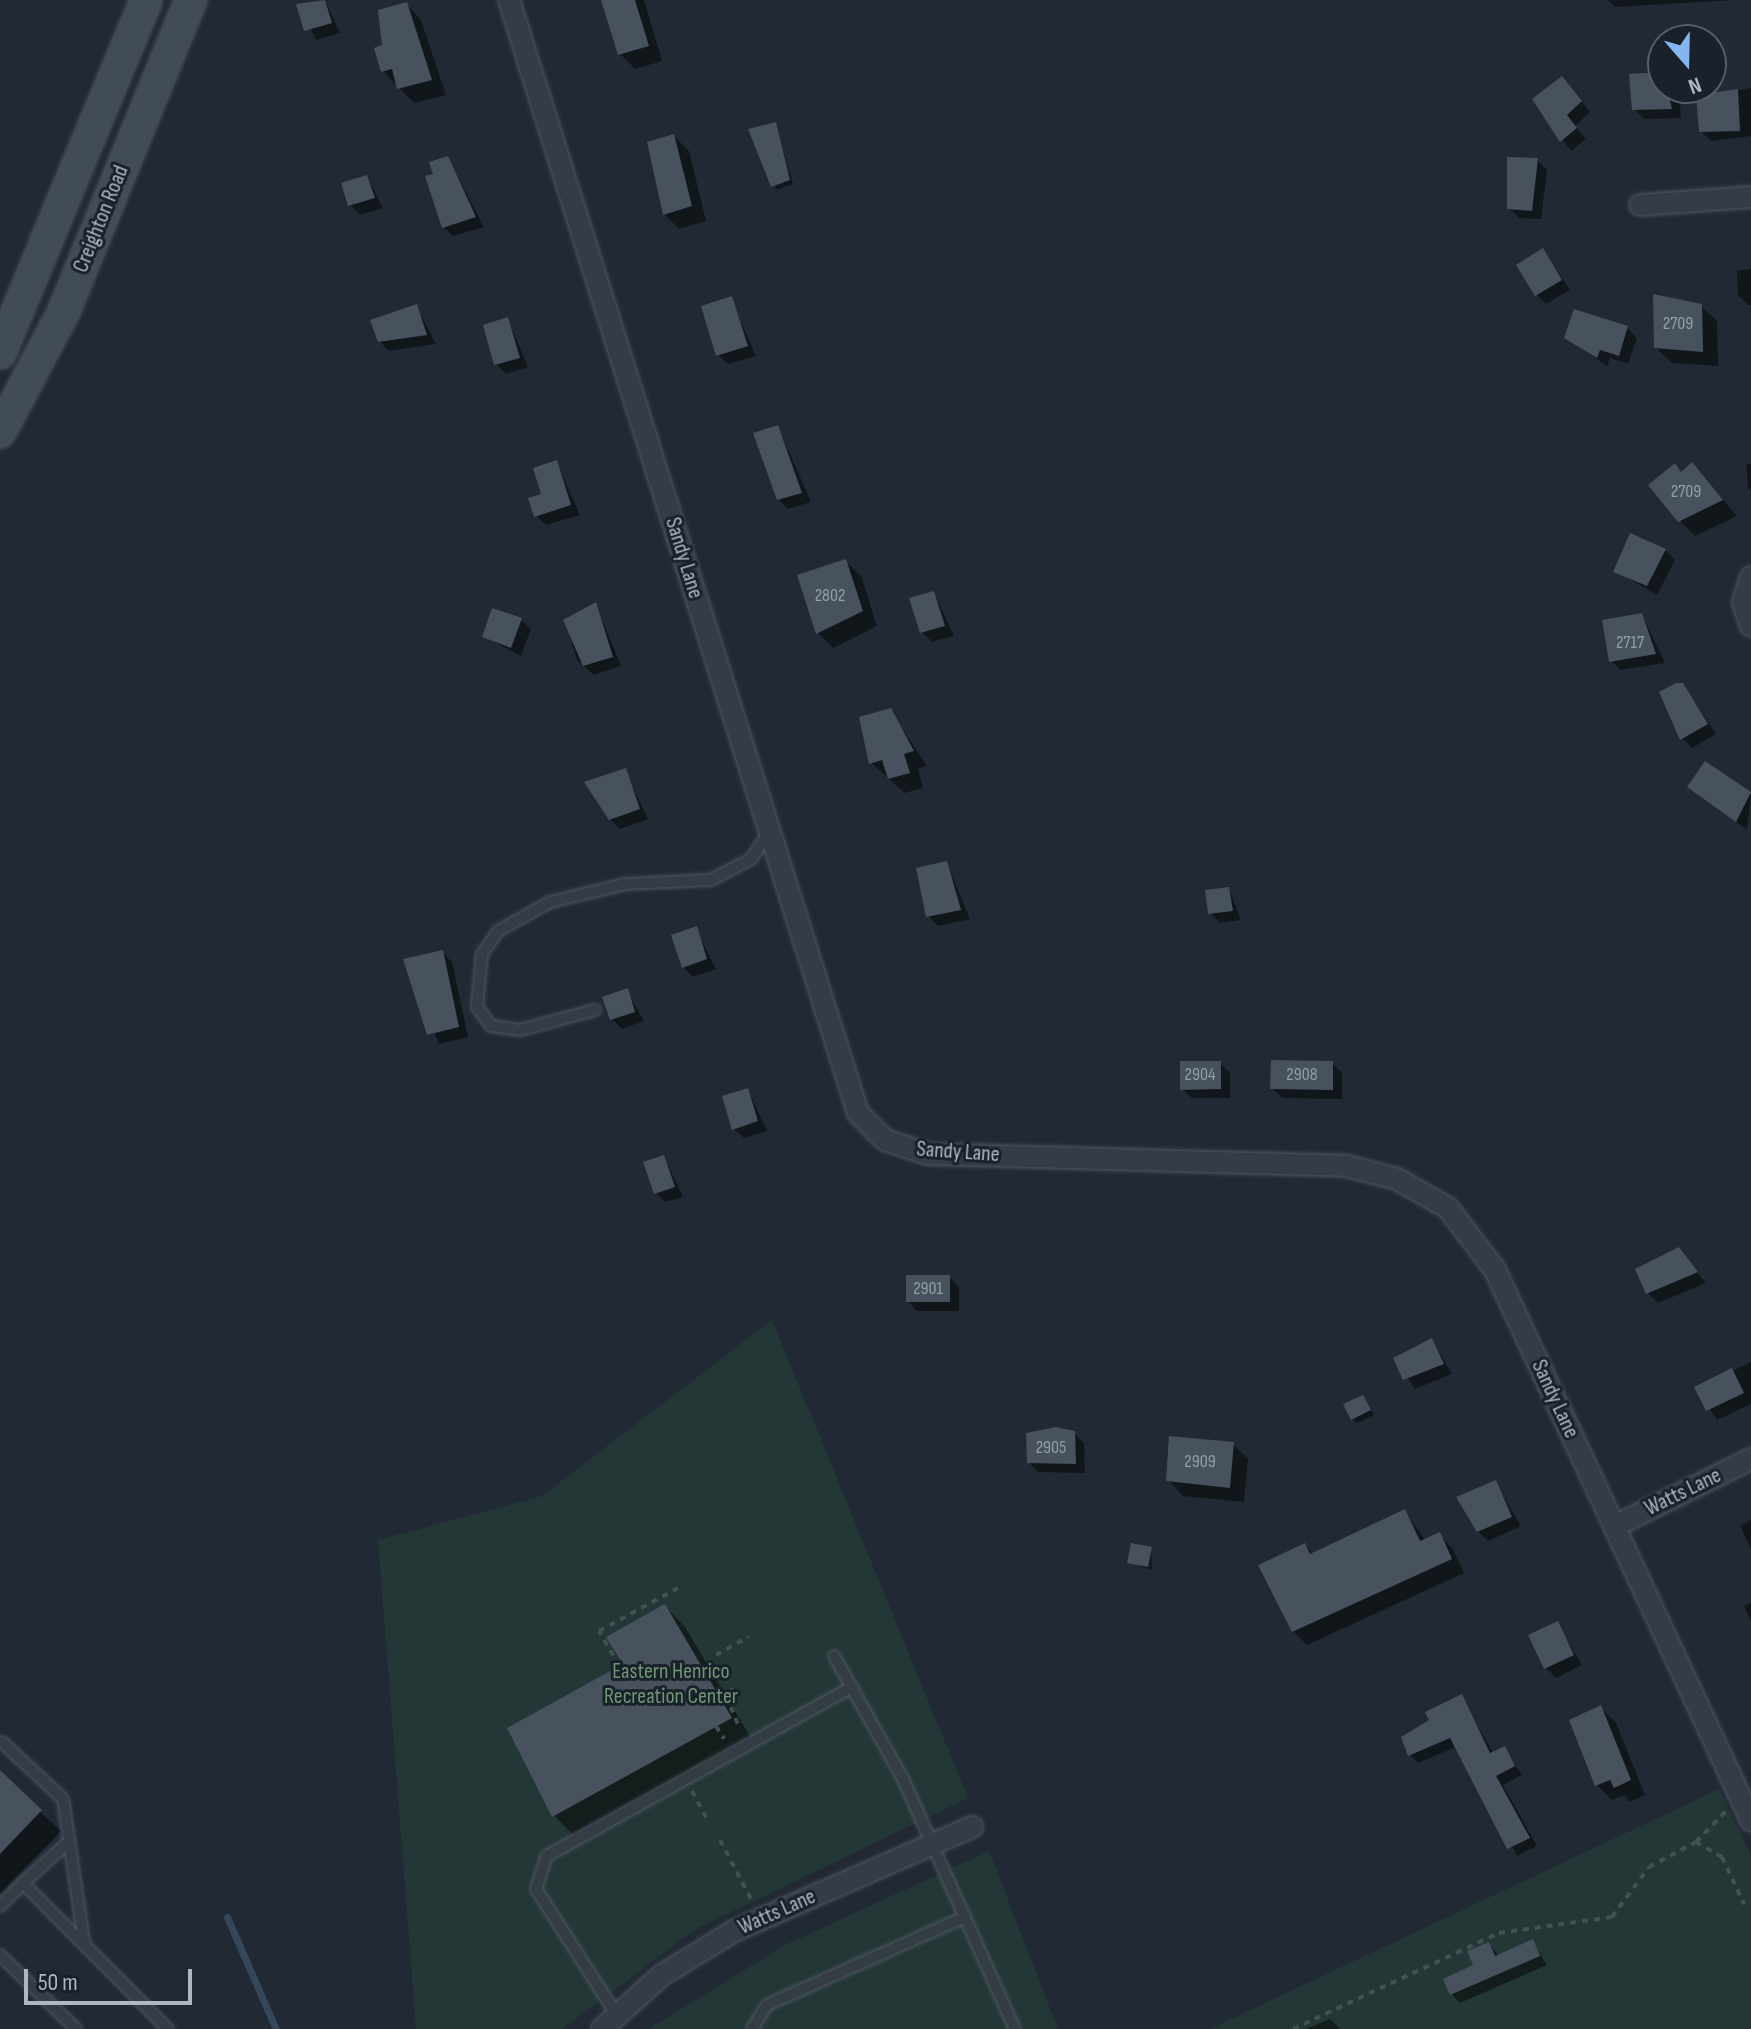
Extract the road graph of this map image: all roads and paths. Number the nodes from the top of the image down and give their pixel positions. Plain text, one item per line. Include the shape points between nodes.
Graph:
1 (146, 0) edge
2 (191, 0) edge
3 (509, 0) edge
4 (1751, 197) edge
5 (1640, 205) dead end
6 (0, 353) edge
7 (0, 432) edge
8 (1751, 577) edge
9 (1751, 626) edge
10 (769, 832) junction
11 (595, 1010) dead end
12 (1751, 1459) edge
13 (1615, 1526) junction
14 (678, 1588) dead end
15 (748, 1637) dead end
16 (716, 1655) dead end
17 (834, 1656) dead end
18 (619, 1666) dead end
19 (852, 1687) junction
20 (733, 1688) dead end
21 (716, 1726) dead end
22 (740, 1729) dead end
23 (724, 1739) dead end
24 (2, 1742) dead end
25 (692, 1791) dead end
26 (1742, 1801) junction
27 (706, 1817) dead end
28 (1751, 1820) edge
29 (972, 1827) dead end
30 (720, 1840) dead end
31 (1696, 1842) junction
32 (933, 1844) junction
33 (65, 1845) junction
34 (23, 1883) junction
35 (753, 1903) dead end
36 (1744, 1904) dead end
37 (0, 1906) edge
38 (965, 1917) junction
39 (84, 1943) junction
40 (0, 1955) edge
41 (609, 2022) edge
42 (76, 2029) edge
43 (168, 2029) edge
44 (752, 2029) edge
45 (1015, 2029) edge
46 (1293, 2029) edge

1 - 6 main road, Creighton Road
2 - 7 main road, Creighton Road via 64,311
3 - 10 street, Sandy Lane
4 - 5 street
8 - 9 street via 1743,602
10 - 11 lane via 751,859 721,876 625,884 550,902 498,931 482,954 477,1007 491,1026 520,1030
10 - 13 street, Sandy Lane via 847,1086 858,1113 885,1140 928,1154 1347,1166 1431,1196 1463,1223 1495,1270
12 - 13 street, Watts Lane
13 - 26 street, Sandy Lane
14 - 18 path via 599,1631
15 - 16 path
17 - 19 lane
19 - 32 lane
19 - 41 lane via 547,1856 536,1889
20 - 22 path via 727,1705
21 - 23 path
24 - 33 lane via 63,1799
25 - 27 path
26 - 28 street, Sandy Lane
26 - 31 path
29 - 32 street, Watts Lane
30 - 35 path
31 - 36 path via 1722,1857
31 - 46 path via 1649,1867 1612,1917 1499,1933
32 - 38 lane
32 - 41 street, Watts Lane via 734,1931 662,1975
33 - 34 lane
33 - 39 lane
34 - 37 lane
34 - 39 lane
38 - 44 lane via 767,2005
38 - 45 lane
39 - 43 lane
40 - 42 lane

